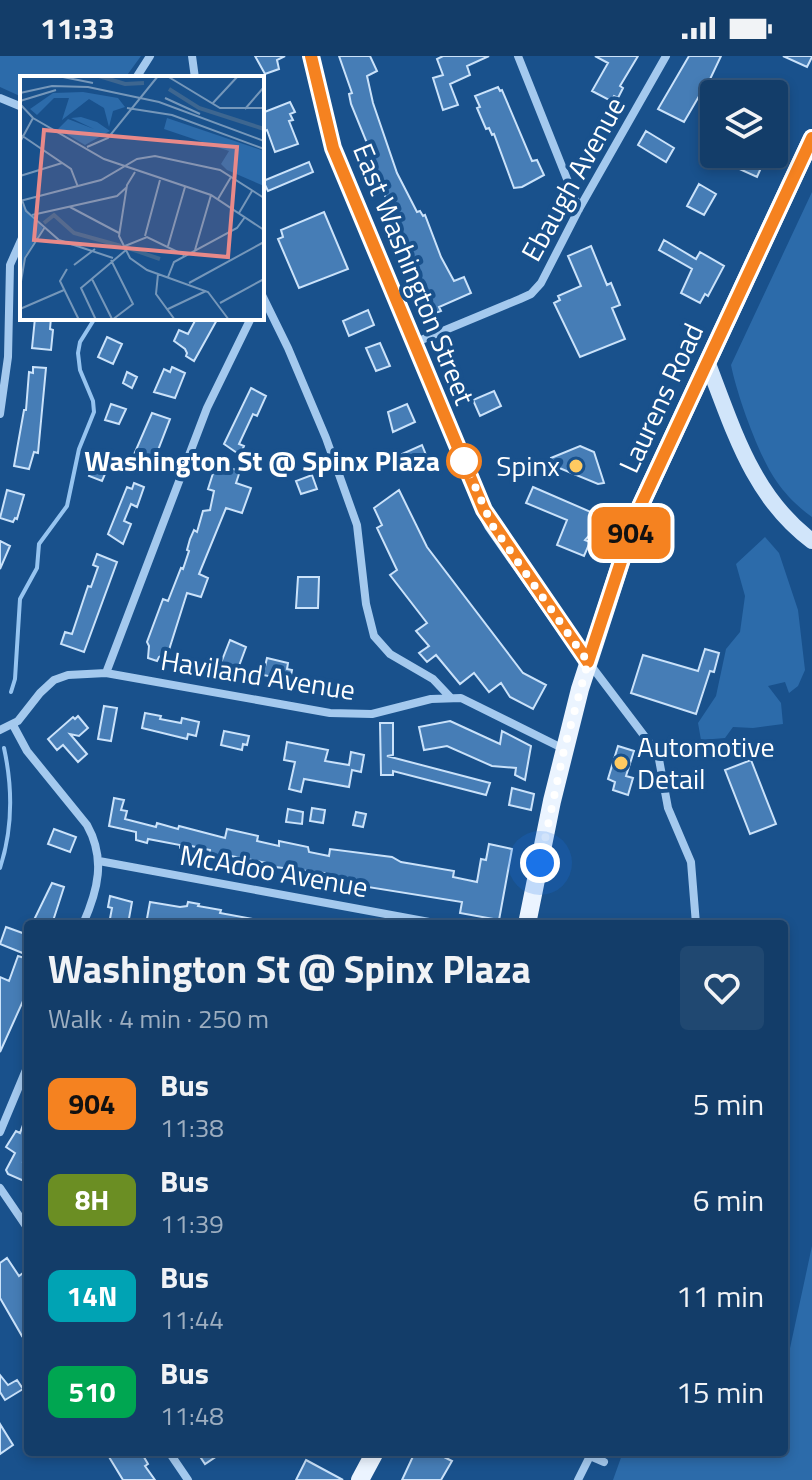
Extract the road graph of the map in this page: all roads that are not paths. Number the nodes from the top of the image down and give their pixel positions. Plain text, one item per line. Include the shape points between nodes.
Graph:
1 (150, 56) edge
2 (192, 56) edge
3 (311, 56) edge
4 (518, 56) edge
5 (666, 56) edge
6 (137, 76) edge
7 (195, 76) edge
8 (0, 98) edge
9 (20, 106) edge
10 (812, 138) edge
11 (579, 209) junction
12 (20, 242) edge
13 (264, 300) edge
14 (250, 320) edge
15 (414, 343) junction
16 (708, 364) junction
17 (0, 414) edge
18 (812, 541) edge
19 (588, 662) junction
20 (106, 673) junction
21 (450, 697) junction
22 (13, 725) junction
23 (0, 730) edge
24 (564, 750) junction
25 (99, 861) junction
26 (85, 920) edge
27 (418, 920) edge
28 (528, 920) edge
29 (696, 920) edge
30 (24, 1075) edge
31 (0, 1132) edge
32 (0, 1188) edge
33 (24, 1223) edge
34 (172, 1456) edge
35 (373, 1456) edge
36 (587, 1456) edge
37 (593, 1456) edge
38 (604, 1462) dead end
39 (188, 1480) edge
40 (360, 1480) edge
41 (578, 1480) edge

1 - 6 street
2 - 7 street
3 - 15 street, East Washington Street via 333,148
4 - 11 street
5 - 11 street, Ebaugh Avenue
8 - 9 street
10 - 16 main road, Laurens Road
11 - 15 street, Ebaugh Avenue via 531,294
12 - 17 street via 10,265 8,366
13 - 21 street via 326,438 357,525 374,636 390,654 433,679
14 - 20 street via 207,408
15 - 19 street, East Washington Street via 492,525
16 - 18 street via 756,480 776,509
16 - 19 main road, Laurens Road via 637,513
19 - 24 main road, Laurens Road
19 - 29 street, East Washington Street via 658,754 668,808 691,862
20 - 21 street, Haviland Avenue via 341,714 372,714
20 - 22 street, Haviland Avenue via 54,680
21 - 24 street, Haviland Avenue via 469,700
22 - 23 street, Haviland Avenue
22 - 25 street via 27,751 87,825
24 - 28 main road, Laurens Road
25 - 26 street via 95,897
25 - 27 street, McAdoo Avenue
30 - 31 street
32 - 33 street
34 - 39 street
35 - 40 main road
36 - 41 street
37 - 38 street

